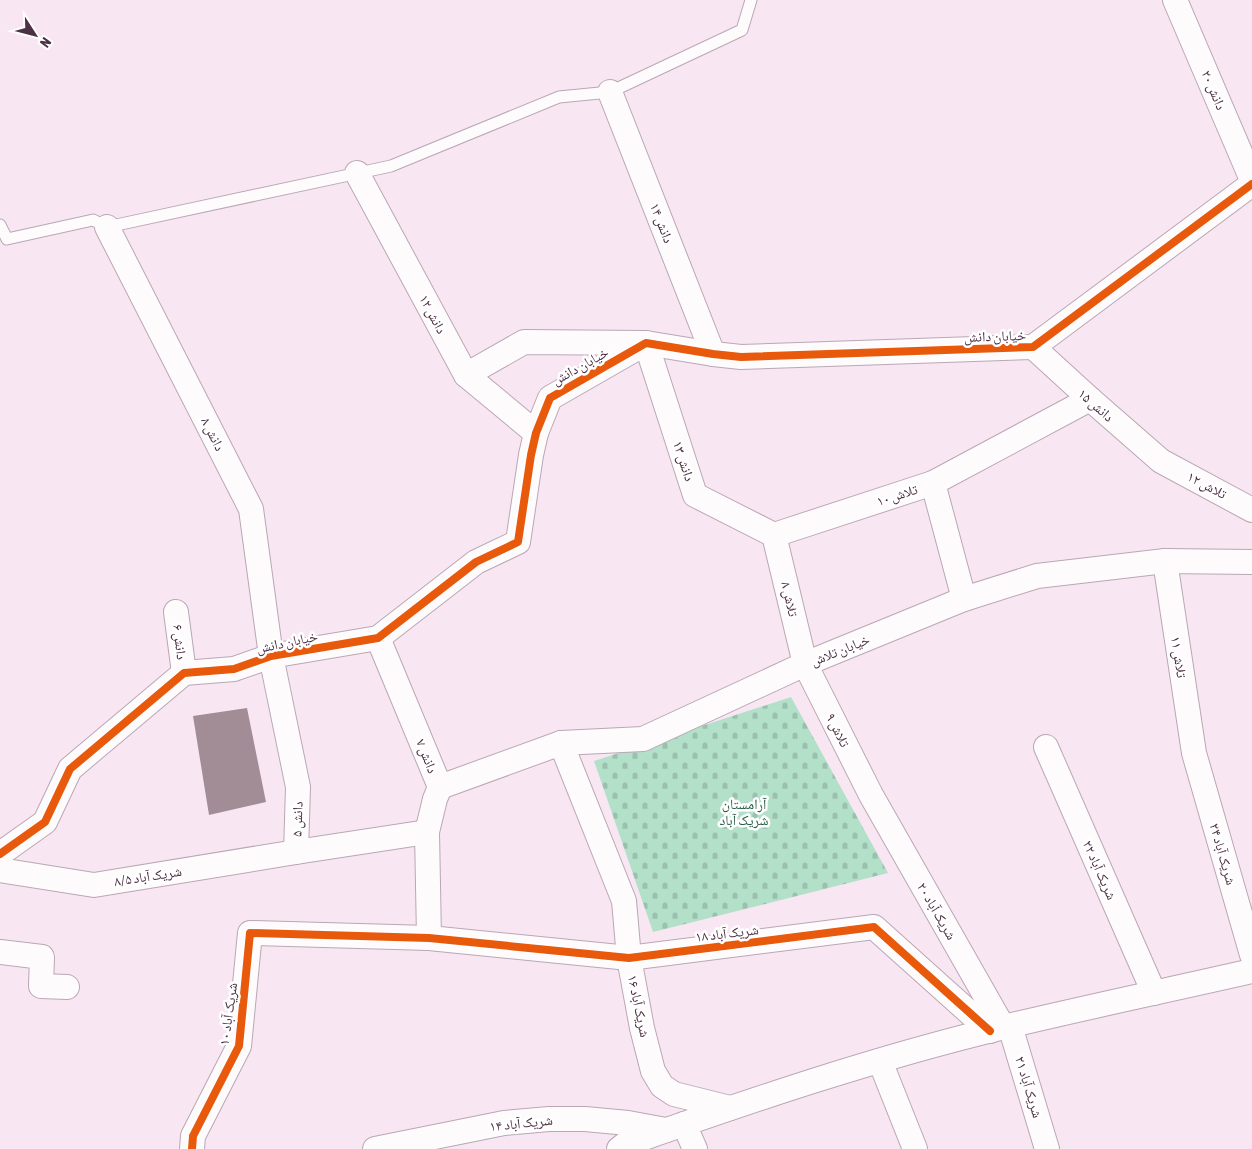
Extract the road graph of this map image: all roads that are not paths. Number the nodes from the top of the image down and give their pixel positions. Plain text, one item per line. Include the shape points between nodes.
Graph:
1 (751, 0) edge
2 (1175, 0) edge
3 (610, 92) junction
4 (357, 173) junction
5 (1252, 180) edge
6 (1252, 184) edge
7 (0, 225) edge
8 (107, 227) junction
9 (646, 343) junction
10 (1033, 347) junction
11 (713, 354) junction
12 (466, 374) junction
13 (1090, 399) junction
14 (536, 433) junction
15 (1161, 461) joint
16 (934, 483) junction
17 (1252, 510) edge
18 (774, 535) junction
19 (1165, 561) junction
20 (1252, 562) edge
21 (964, 599) junction
22 (176, 612) dead end
23 (378, 638) junction
24 (271, 656) junction
25 (805, 664) junction
26 (184, 673) junction
27 (561, 743) junction
28 (1046, 747) dead end
29 (1194, 753) joint
30 (440, 787) junction
31 (871, 795) joint
32 (427, 832) junction
33 (296, 852) junction
34 (0, 854) edge
35 (0, 870) edge
36 (250, 933) joint
37 (429, 938) junction
38 (0, 952) edge
39 (1252, 955) edge
40 (629, 958) junction
41 (1252, 971) edge
42 (68, 986) dead end
43 (1154, 993) junction
44 (1001, 1028) junction
45 (880, 1061) junction
46 (730, 1108) junction
47 (676, 1127) junction
48 (411, 1146) edge
49 (192, 1149) edge
50 (375, 1149) edge
51 (618, 1149) edge
52 (695, 1149) edge
53 (915, 1149) edge
54 (1048, 1149) edge

1 - 3 lane via 742,30
2 - 5 street, دانش ۲۰
3 - 4 lane via 559,97 391,166
3 - 11 street, دانش ۱۴
4 - 8 lane
4 - 12 street, دانش ۱۲
6 - 10 street, خیابان دانش
7 - 8 lane via 7,239 93,220
8 - 24 street, دانش ۸ via 252,509
9 - 11 street, خیابان دانش
9 - 12 street via 524,342
9 - 14 street, خیابان دانش via 550,398
9 - 18 street, دانش ۱۳ via 695,496
10 - 11 street, خیابان دانش via 741,357
10 - 13 street, دانش ۱۵
12 - 14 street, دانش ۱۲
13 - 15 street, دانش ۱۵
13 - 16 street
14 - 23 street, خیابان دانش via 518,542 476,562
15 - 17 street, تلاش ۱۲
16 - 18 street, تلاش ۱۰
16 - 21 street, تلاش ۱۰
18 - 25 street, تلاش ۸
19 - 20 street, خیابان تلاش
19 - 21 street, خیابان تلاش via 1037,576
19 - 29 street, تلاش ۱۱
21 - 25 street, خیابان تلاش
22 - 26 street, دانش ۶
23 - 24 street, خیابان دانش
23 - 30 street, دانش ۷
24 - 26 street, خیابان دانش via 234,668
24 - 33 street, دانش ۵ via 298,787
25 - 27 street, خیابان تلاش via 642,739
25 - 31 street, تلاش ۹
26 - 34 street via 70,769 46,822
27 - 30 street, خیابان تلاش
27 - 40 street, شریک آباد ۱۶ via 624,901
28 - 43 street, شریک آباد ۲۲
29 - 39 street, شریک آباد ۲۴
30 - 32 street, دانش ۷
31 - 44 street, شریک آباد ۲۰
32 - 33 street, دانش ۵
32 - 37 street, دانش ۷
33 - 35 street, شریک آباد ۸/۵ via 94,885
36 - 37 street, شریک آباد ۱۸
36 - 49 street, شریک آباد ۱۰ via 239,1046 193,1136
37 - 40 street, شریک آباد ۱۸
38 - 42 street via 42,957 42,986
40 - 44 street, شریک آباد ۱۸ via 874,927
40 - 46 street, شریک آباد ۱۶ via 642,1028 662,1086 674,1094
41 - 43 street
43 - 44 street
44 - 45 street
44 - 54 street, شریک آباد ۲۱
45 - 46 street
45 - 53 street
46 - 47 street
47 - 48 street, شریک آباد ۱۴ via 585,1119 504,1122
47 - 51 street
47 - 52 street
48 - 50 street, شریک آباد ۱۴

